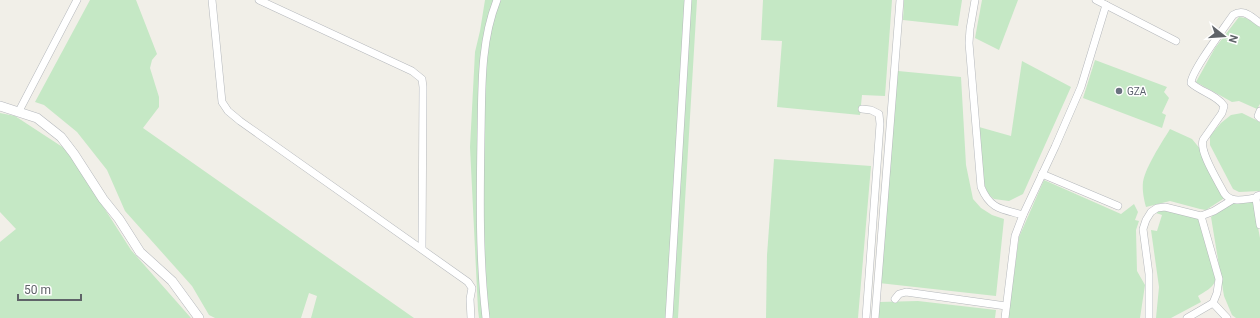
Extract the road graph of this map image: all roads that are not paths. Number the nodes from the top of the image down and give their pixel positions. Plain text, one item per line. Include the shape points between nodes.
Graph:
1 (76, 0) edge
2 (212, 0) edge
3 (259, 0) edge
4 (497, 0) edge
5 (688, 0) edge
6 (900, 0) edge
7 (975, 0) edge
8 (1096, 0) edge
9 (1106, 6) junction
10 (1260, 23) edge
11 (1176, 41) dead end
12 (0, 106) edge
13 (862, 109) dead end
14 (19, 111) junction
15 (1260, 111) edge
16 (1260, 118) edge
17 (1042, 174) junction
18 (1258, 196) edge
19 (1232, 200) junction
20 (1118, 206) dead end
21 (1023, 215) junction
22 (1201, 216) junction
23 (1260, 225) edge
24 (422, 248) junction
25 (895, 299) dead end
26 (1213, 303) junction
27 (1006, 306) junction
28 (199, 318) edge
29 (472, 318) edge
30 (486, 318) edge
31 (669, 318) edge
32 (866, 318) edge
33 (875, 318) edge
34 (1005, 318) edge
35 (1149, 318) edge
36 (1187, 318) edge
37 (1226, 318) edge

1 - 14 street
2 - 24 street via 222,102 228,111
3 - 24 street via 412,71 422,79
4 - 30 street via 484,51 482,87 481,248
5 - 31 street
6 - 33 street
7 - 21 street via 969,43 981,187 992,205
8 - 9 street
9 - 11 street
9 - 17 street via 1081,87
10 - 19 street via 1245,12 1234,15 1191,79 1195,87 1219,100 1224,106 1202,144 1224,193
12 - 14 street
13 - 32 street via 879,114 880,124
14 - 28 street via 37,118 61,137 140,252 172,281
15 - 16 street
17 - 20 street
17 - 21 street
18 - 19 street
18 - 23 street
19 - 22 street
21 - 27 street via 1015,236
22 - 26 street via 1219,279
22 - 35 street via 1165,207 1151,212 1146,220 1143,229 1149,274
24 - 29 street via 468,282 472,288
25 - 27 street via 899,294 906,292
26 - 36 street
26 - 37 street
27 - 34 street

